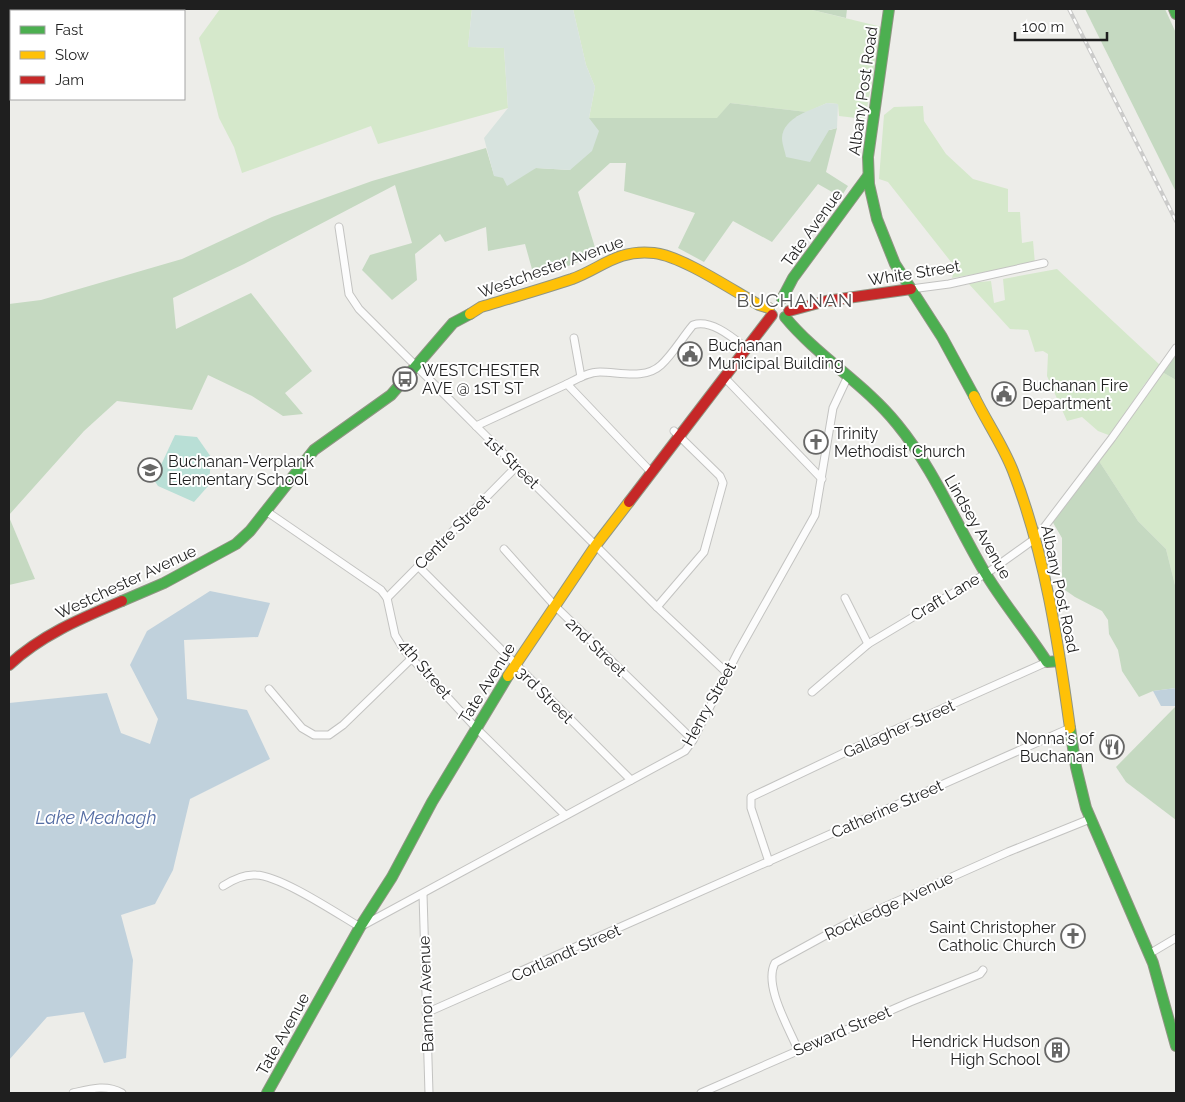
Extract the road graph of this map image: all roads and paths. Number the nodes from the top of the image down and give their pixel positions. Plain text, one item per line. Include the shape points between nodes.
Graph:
1 (889, 9) edge
2 (1174, 9) edge
3 (1176, 14) edge
4 (868, 176) junction
5 (339, 227) dead end
6 (1044, 263) dead end
7 (911, 289) junction
8 (782, 299) junction
9 (771, 311) junction
10 (787, 314) junction
11 (574, 338) dead end
12 (746, 348) junction
13 (1176, 348) edge
14 (415, 366) junction
15 (581, 376) junction
16 (848, 376) junction
17 (725, 378) junction
18 (567, 384) junction
19 (476, 426) junction
20 (677, 434) junction
21 (516, 466) junction
22 (651, 472) junction
23 (822, 479) junction
24 (266, 511) junction
25 (1036, 538) junction
26 (596, 545) junction
27 (504, 549) dead end
28 (418, 566) junction
29 (985, 573) junction
30 (387, 598) junction
31 (845, 598) dead end
32 (555, 606) junction
33 (657, 607) junction
34 (868, 644) junction
35 (412, 658) junction
36 (1060, 661) junction
37 (1047, 662) junction
38 (9, 665) edge
39 (514, 665) junction
40 (727, 673) junction
41 (269, 689) dead end
42 (812, 692) dead end
43 (476, 728) junction
44 (1070, 728) junction
45 (693, 740) junction
46 (631, 780) junction
47 (565, 815) junction
48 (1090, 819) junction
49 (769, 862) junction
50 (223, 886) dead end
51 (705, 891) joint
52 (423, 894) junction
53 (360, 927) junction
54 (1176, 938) edge
55 (1149, 954) junction
56 (983, 970) dead end
57 (426, 1014) junction
58 (1176, 1046) edge
59 (798, 1050) junction
60 (73, 1093) edge
61 (122, 1093) edge
62 (267, 1093) edge
63 (429, 1093) edge
64 (700, 1093) edge

1 - 4 main road, Albany Post Road via 869,140
2 - 3 main road
4 - 7 main road, Albany Post Road via 883,238
4 - 8 main road, Tate Avenue via 797,273
5 - 14 street, 1st Street via 346,282 352,300
6 - 7 street, White Street via 950,284
7 - 10 main road, White Street via 826,301
7 - 25 main road, Albany Post Road via 942,337 1012,469
8 - 9 main road via 773,301
8 - 10 main road via 788,304
9 - 10 main road via 779,318
9 - 12 main road, Tate Avenue
9 - 14 main road, Westchester Avenue via 667,256 629,254 614,257 574,278 504,298 464,315 444,332
10 - 16 main road, Lindsey Avenue via 796,332
11 - 15 street
12 - 15 street via 717,328 698,323 692,325 660,366 652,370
12 - 17 main road, Tate Avenue
13 - 25 street, Craft Lane
14 - 19 street, 1st Street
14 - 24 main road, Westchester Avenue via 391,394 314,450
15 - 18 street
16 - 23 street, Henry Street via 833,408
16 - 29 main road, Lindsey Avenue via 871,394 898,425 942,494
17 - 20 main road, Tate Avenue
17 - 23 street
18 - 19 street
18 - 22 street
19 - 21 street, 1st Street
20 - 22 main road, Tate Avenue
20 - 33 street via 722,480 704,552
21 - 26 street, 1st Street
21 - 28 street, Centre Street
22 - 26 main road, Tate Avenue
23 - 40 street, Henry Street via 815,515
24 - 30 street via 381,590
24 - 38 main road, Westchester Avenue via 236,544 146,591 70,623 24,651
25 - 29 street, Craft Lane
25 - 36 main road, Albany Post Road
26 - 32 main road, Tate Avenue
26 - 33 street, 1st Street
27 - 32 street, 2nd Street
28 - 30 street, Centre Street
28 - 39 street, 3rd Street
29 - 34 street, Craft Lane
29 - 37 main road, Lindsey Avenue
30 - 35 street, 4th Street via 396,635
31 - 34 street
32 - 39 main road, Tate Avenue
32 - 45 street, 2nd Street
33 - 40 street, 1st Street
34 - 42 street, Craft Lane
35 - 41 street via 329,735 314,735 302,728
35 - 43 street, 4th Street
36 - 37 main road
36 - 44 main road, Albany Post Road
37 - 49 street, Gallagher Street via 752,796 751,808
39 - 43 main road, Tate Avenue
39 - 46 street, 3rd Street
40 - 45 street, Henry Street
43 - 47 street, 4th Street
43 - 53 main road, Tate Avenue
44 - 48 main road, Albany Post Road via 1076,767
44 - 49 street, Catherine Street
45 - 46 street, Henry Street via 684,751
46 - 47 street, Henry Street
47 - 52 street, Henry Street
48 - 55 main road, Albany Post Road
48 - 59 street, Rockledge Avenue via 848,923 776,963 772,969 773,991
49 - 51 street, Catherine Street
50 - 53 street via 245,876 271,878
51 - 57 street, Cortlandt Street
52 - 53 street, Henry Street
52 - 57 street, Bannon Avenue
53 - 62 main road, Tate Avenue
54 - 55 street
55 - 58 main road, Albany Post Road
56 - 59 street, Seward Street
57 - 63 street, Bannon Avenue
59 - 64 street, Seward Street
60 - 61 street via 108,1088

